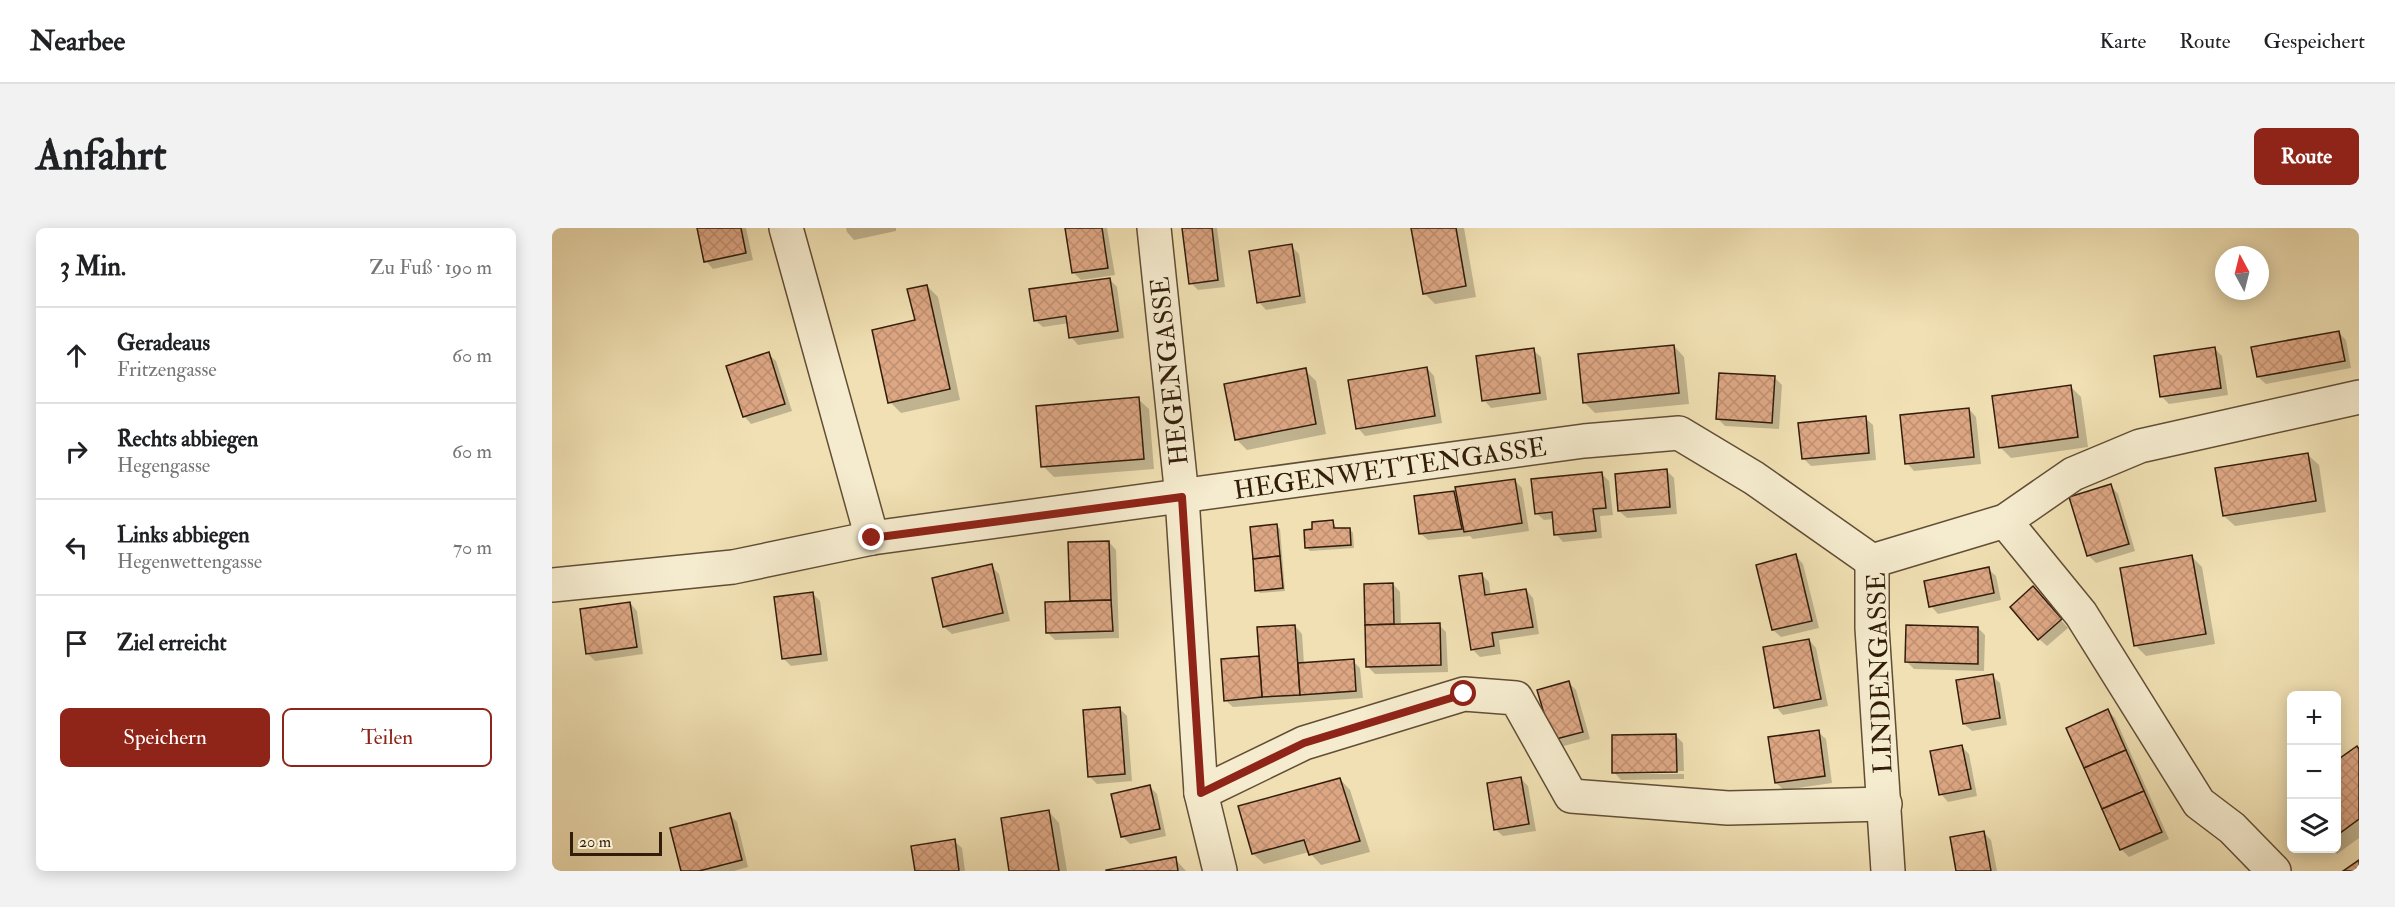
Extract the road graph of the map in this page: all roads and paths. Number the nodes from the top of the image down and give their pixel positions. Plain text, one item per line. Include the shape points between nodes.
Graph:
1 (786, 228) edge
2 (1154, 228) edge
3 (2359, 397) edge
4 (1182, 497) junction
5 (2006, 520) junction
6 (872, 538) junction
7 (1872, 561) junction
8 (552, 585) edge
9 (1201, 793) junction
10 (1885, 804) junction
11 (1220, 871) edge
12 (1888, 871) edge
13 (2274, 871) edge

1 - 6 street
2 - 4 street, HEGENGASSE
3 - 5 street, LINDENGASSE via 2140,446 2073,474
4 - 6 street, HEGENWETTENGASSE
4 - 7 street, HEGENWETTENGASSE via 1584,441 1679,433 1754,478
4 - 9 street, HEGENGASSE
5 - 7 street, LINDENGASSE
5 - 13 street via 2081,614 2199,803 2232,828
6 - 8 street, HEGENWETTENGASSE via 733,567
7 - 10 street, LINDENGASSE via 1872,628
9 - 10 street via 1304,743 1464,694 1516,698 1571,796 1728,808
9 - 11 street, HEGENGASSE
10 - 12 street, LINDENGASSE

